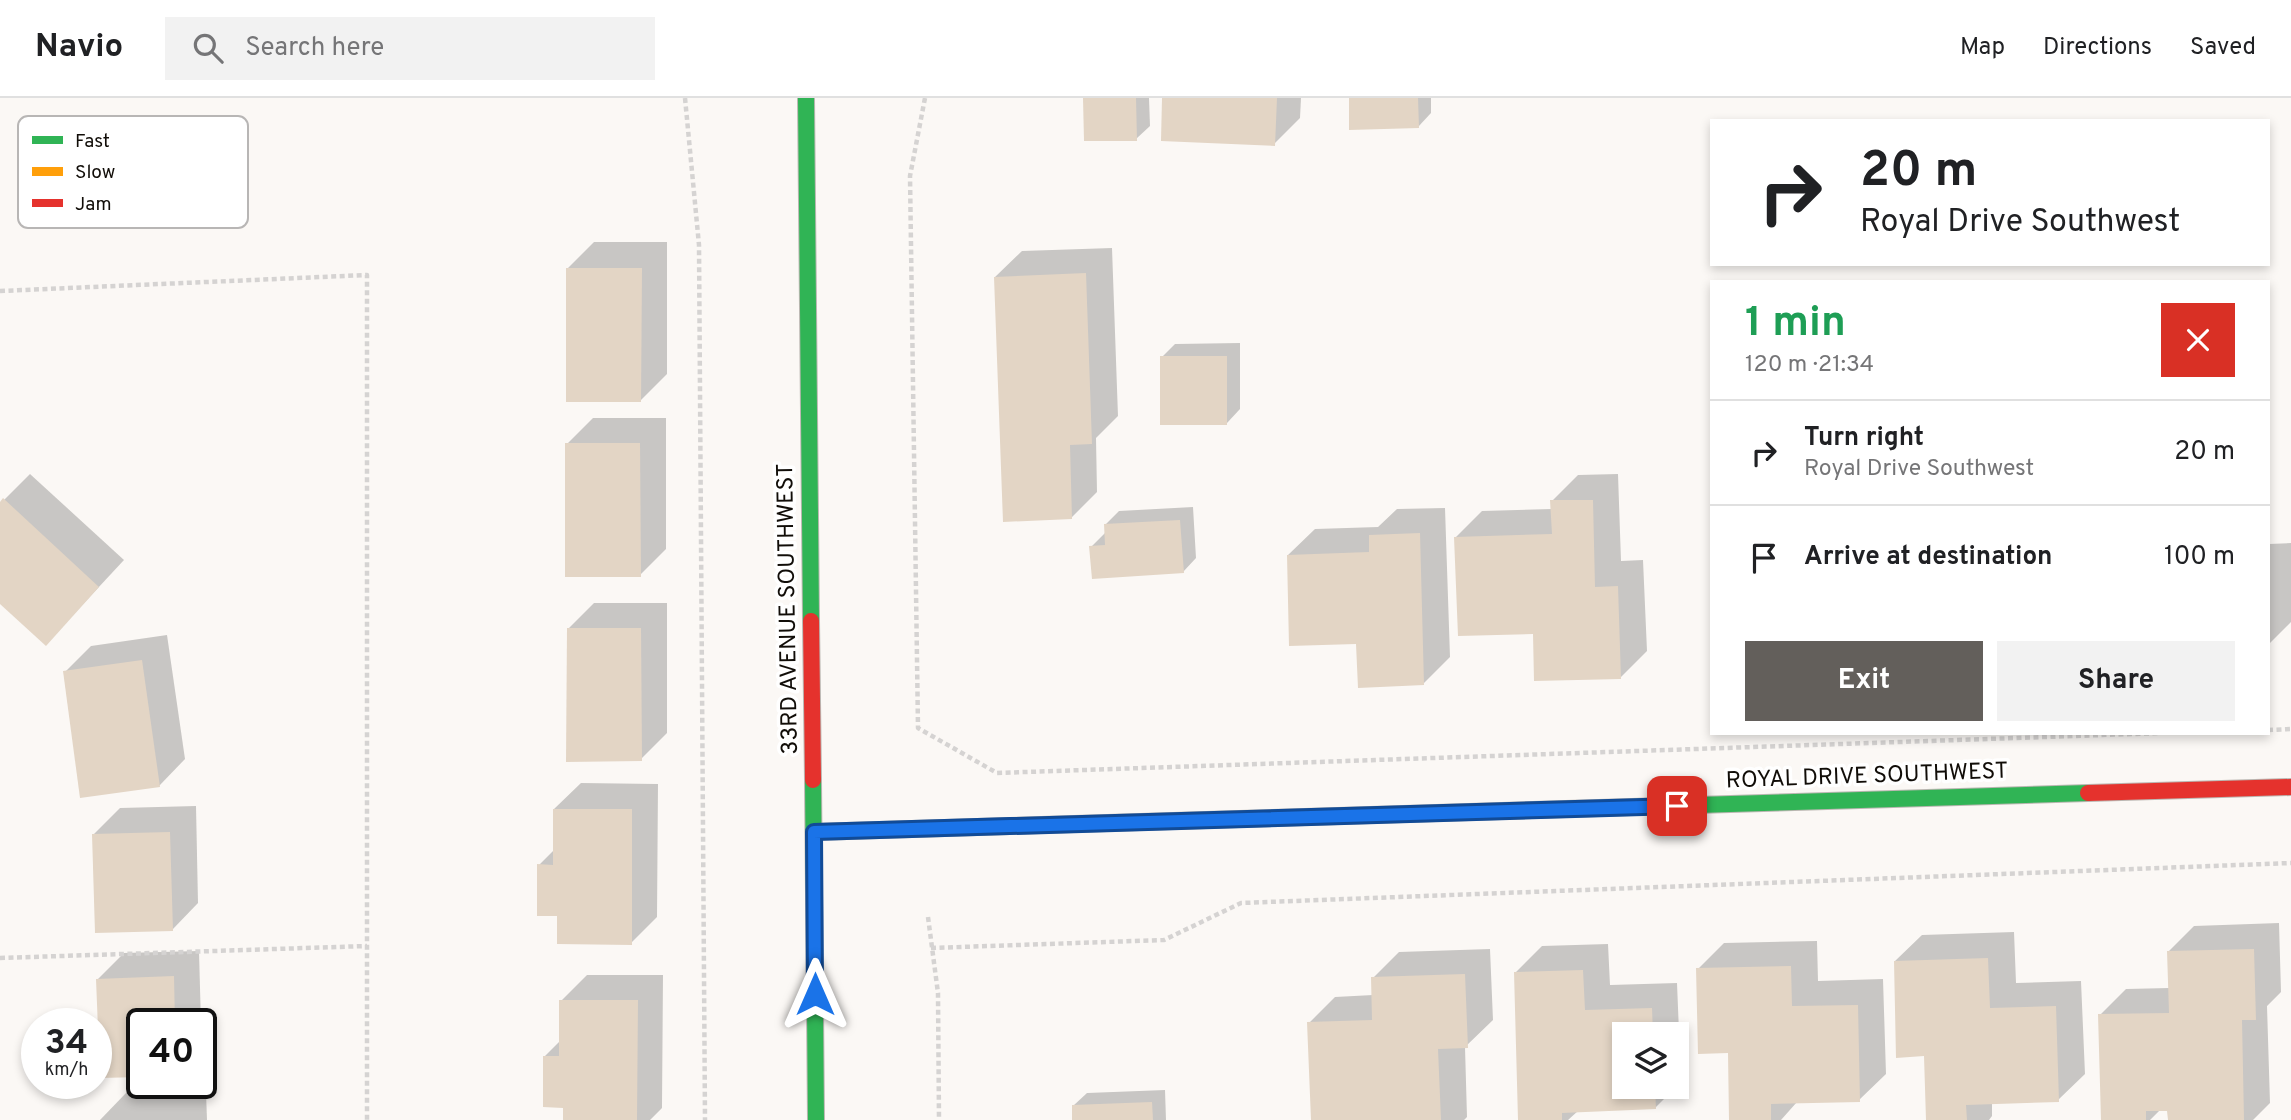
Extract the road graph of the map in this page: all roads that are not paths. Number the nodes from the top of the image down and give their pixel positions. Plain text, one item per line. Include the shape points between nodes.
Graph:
1 (806, 98) edge
2 (2291, 787) edge
3 (814, 832) junction
4 (816, 1120) edge

1 - 3 street, 33RD AVENUE SOUTHWEST
2 - 3 street, ROYAL DRIVE SOUTHWEST
3 - 4 street, 33RD AVENUE SOUTHWEST

